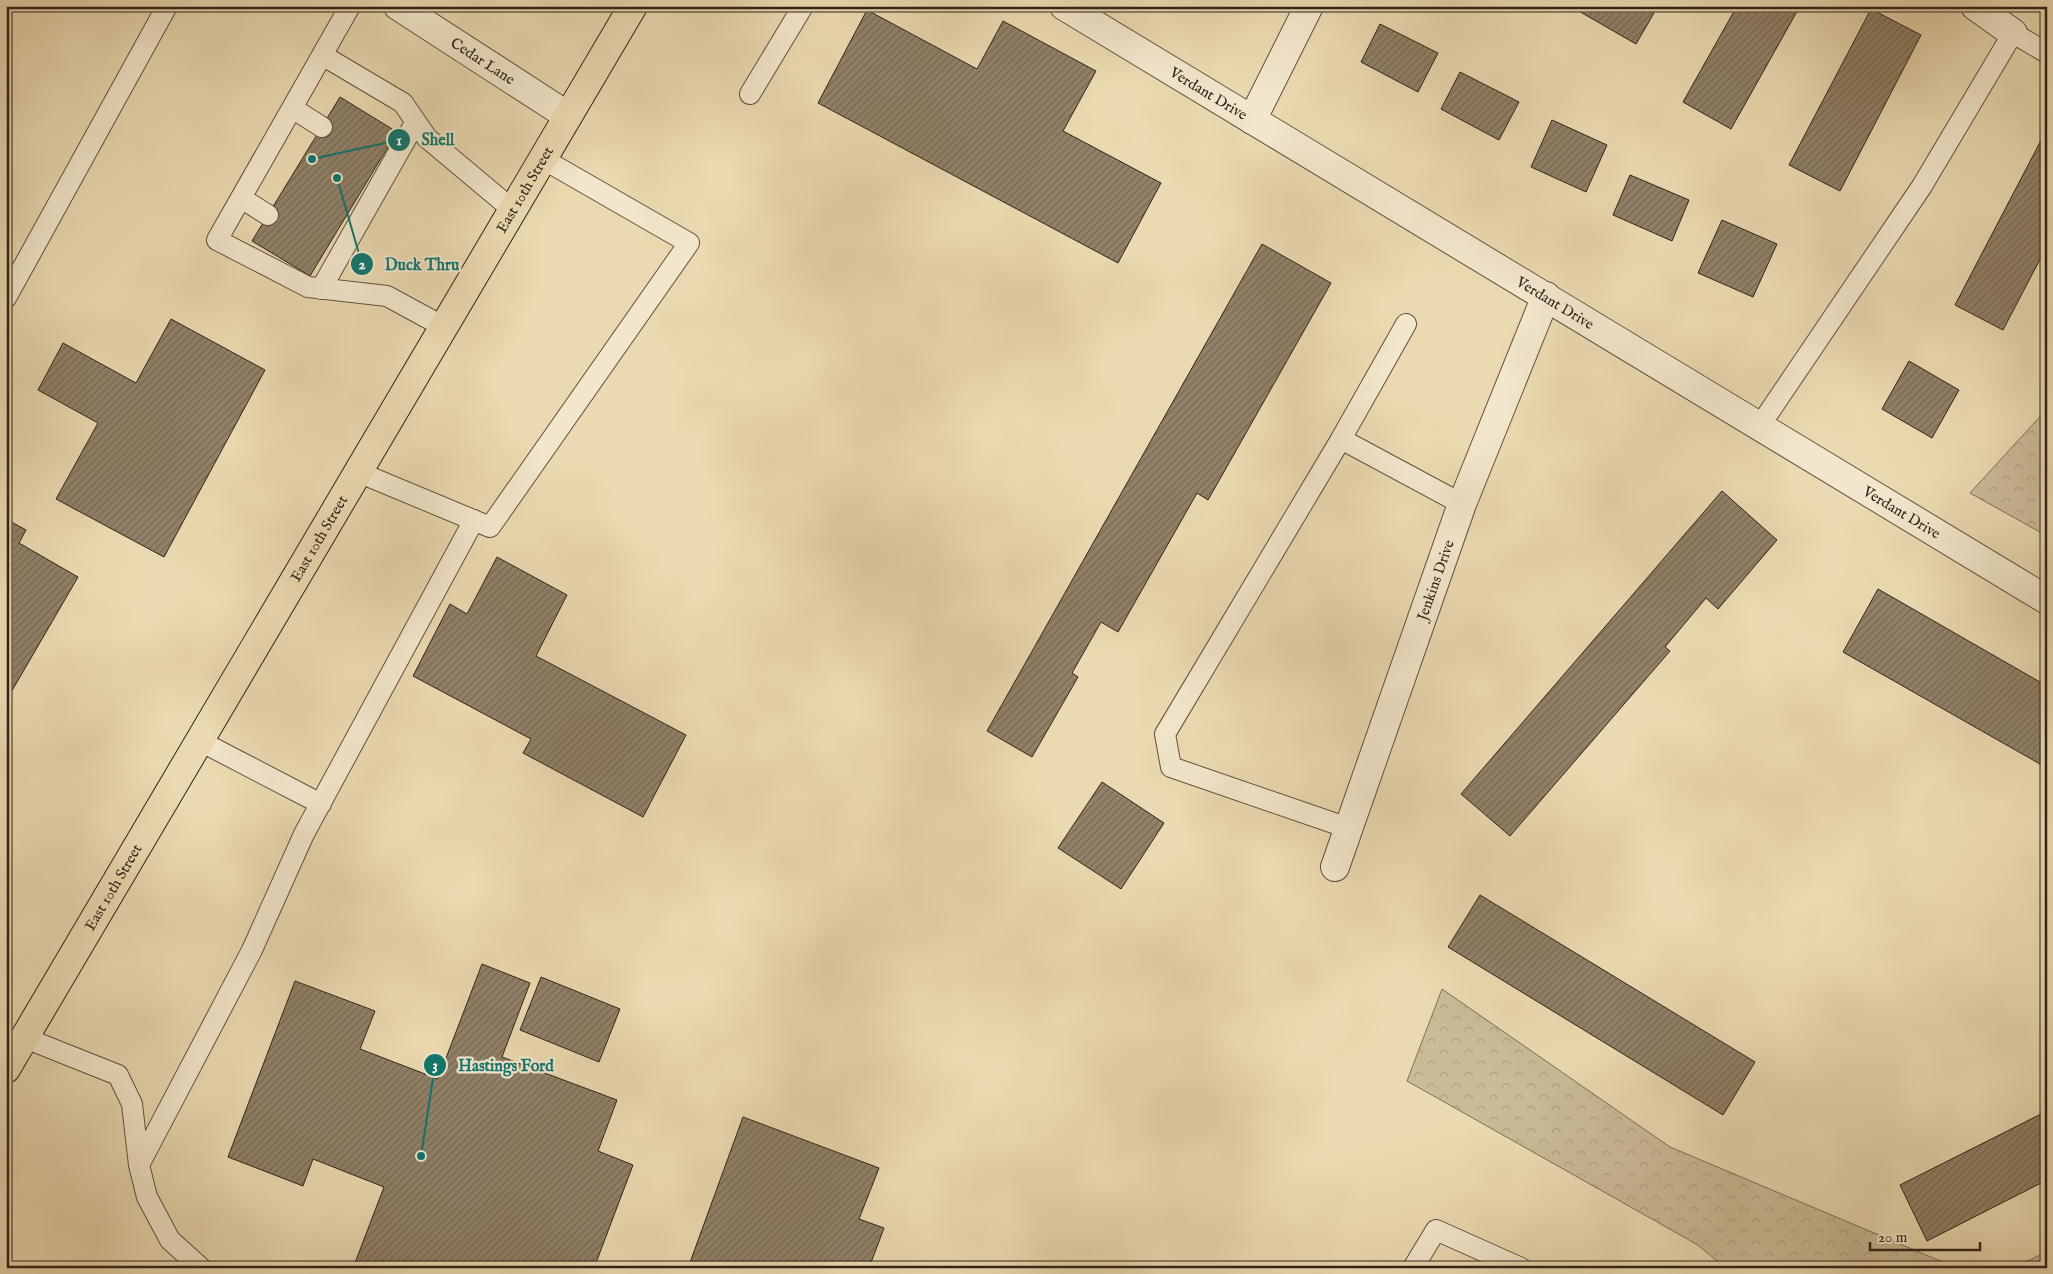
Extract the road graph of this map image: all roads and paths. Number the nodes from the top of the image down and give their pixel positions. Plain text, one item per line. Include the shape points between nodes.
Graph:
1 (167, 6) edge
2 (350, 6) edge
3 (398, 6) edge
4 (632, 6) edge
5 (803, 6) edge
6 (1064, 6) edge
7 (1309, 6) edge
8 (1975, 6) edge
9 (2012, 33) junction
10 (2047, 53) edge
11 (322, 55) junction
12 (750, 94) dead end
13 (292, 108) junction
14 (568, 116) junction
15 (1252, 120) junction
16 (415, 123) junction
17 (322, 127) dead end
18 (543, 159) junction
19 (241, 198) junction
20 (513, 210) junction
21 (268, 215) dead end
22 (321, 289) junction
23 (1546, 296) junction
24 (6, 298) edge
25 (1406, 324) dead end
26 (444, 327) junction
27 (1759, 427) junction
28 (1341, 439) junction
29 (358, 472) junction
30 (1462, 504) junction
31 (474, 520) junction
32 (2047, 600) edge
33 (200, 741) junction
34 (321, 804) junction
35 (1348, 828) junction
36 (1335, 867) dead end
37 (25, 1038) junction
38 (6, 1069) edge
39 (139, 1165) junction
40 (201, 1268) edge
41 (1413, 1268) edge
42 (1520, 1268) edge

1 - 24 lane
2 - 11 lane
3 - 14 street, Cedar Lane
4 - 14 main road, East 10th Street
5 - 12 lane
6 - 15 street, Verdant Drive
7 - 15 street
8 - 9 street
9 - 10 lane
9 - 27 lane via 1922,186
11 - 13 lane
11 - 16 lane via 403,103
13 - 17 lane
13 - 19 lane
14 - 18 main road, East 10th Street
15 - 23 street, Verdant Drive
16 - 20 lane via 428,138
16 - 22 lane via 387,161 333,253
18 - 20 main road, East 10th Street
18 - 31 lane via 689,244 490,527
19 - 21 lane
19 - 22 lane via 217,240 308,287
20 - 26 main road, East 10th Street
22 - 26 lane via 387,296
23 - 27 street, Verdant Drive
23 - 30 street, Jenkins Drive
25 - 28 lane
26 - 29 main road, East 10th Street
27 - 32 street, Verdant Drive
28 - 30 lane
28 - 35 lane via 1165,734 1171,768
29 - 31 lane
29 - 33 main road, East 10th Street
30 - 35 street, Jenkins Drive
31 - 34 lane
33 - 34 lane
33 - 37 main road, East 10th Street
34 - 39 lane via 304,834 252,950
35 - 36 street, Jenkins Drive
37 - 38 main road, East 10th Street
37 - 39 lane via 118,1075 132,1104
39 - 40 lane via 147,1197 170,1240
41 - 42 lane via 1436,1230

